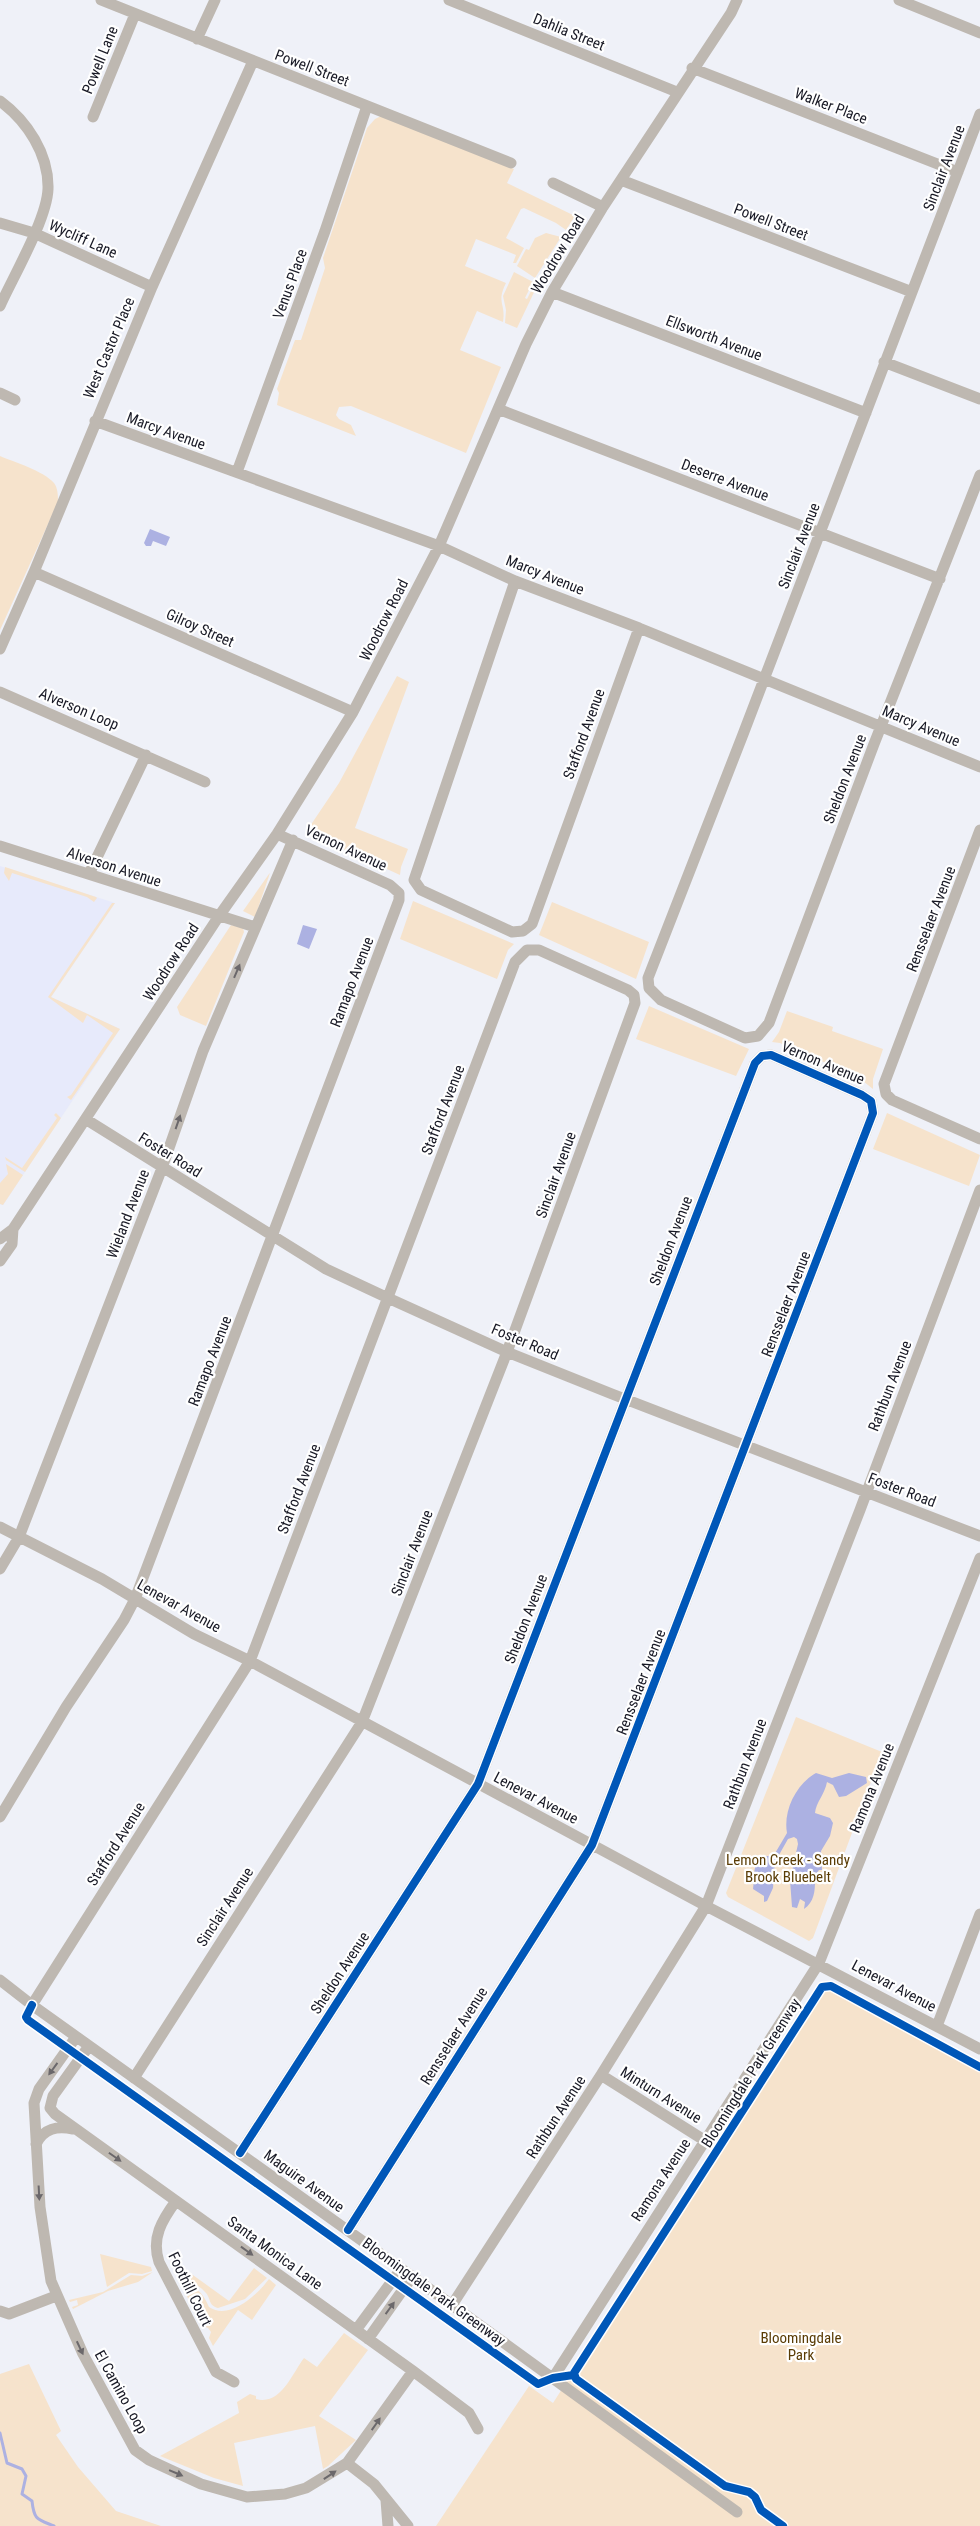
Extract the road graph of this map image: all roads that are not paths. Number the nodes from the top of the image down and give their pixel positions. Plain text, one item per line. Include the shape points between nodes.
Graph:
1 (102, 0) edge
2 (215, 0) edge
3 (450, 0) edge
4 (737, 0) edge
5 (898, 0) edge
6 (135, 14) junction
7 (980, 33) edge
8 (197, 39) junction
9 (252, 62) junction
10 (692, 68) junction
11 (677, 92) junction
12 (0, 101) edge
13 (368, 106) junction
14 (980, 114) edge
15 (93, 118) dead end
16 (512, 163) dead end
17 (958, 172) junction
18 (621, 180) junction
19 (553, 183) dead end
20 (603, 206) junction
21 (0, 223) edge
22 (34, 233) junction
23 (152, 287) junction
24 (552, 292) junction
25 (912, 292) junction
26 (0, 306) edge
27 (884, 362) junction
28 (0, 393) edge
29 (980, 399) edge
30 (15, 400) dead end
31 (498, 409) junction
32 (866, 412) junction
33 (95, 421) junction
34 (237, 472) junction
35 (980, 475) edge
36 (820, 533) junction
37 (439, 546) junction
38 (34, 572) junction
39 (940, 579) junction
40 (515, 581) junction
41 (638, 628) junction
42 (0, 649) edge
43 (765, 680) junction
44 (0, 692) edge
45 (353, 712) junction
46 (881, 725) junction
47 (146, 755) junction
48 (980, 767) edge
49 (205, 782) dead end
50 (980, 830) edge
51 (277, 834) junction
52 (292, 840) junction
53 (0, 846) edge
54 (90, 874) junction
55 (398, 893) joint
56 (219, 916) junction
57 (255, 927) junction
58 (635, 998) joint
59 (758, 1036) joint
60 (762, 1056) joint
61 (871, 1102) joint
62 (87, 1120) junction
63 (980, 1138) edge
64 (162, 1168) junction
65 (980, 1190) edge
66 (0, 1224) edge
67 (13, 1229) junction
68 (273, 1237) junction
69 (0, 1239) edge
70 (0, 1261) edge
71 (388, 1298) junction
72 (507, 1352) junction
73 (625, 1399) junction
74 (747, 1446) junction
75 (866, 1492) junction
76 (0, 1527) edge
77 (980, 1536) edge
78 (19, 1537) junction
79 (980, 1558) edge
80 (0, 1569) edge
81 (135, 1599) junction
82 (250, 1661) junction
83 (362, 1722) junction
84 (478, 1784) junction
85 (0, 1817) edge
86 (592, 1844) junction
87 (706, 1906) junction
88 (980, 1914) edge
89 (819, 1963) junction
90 (0, 1980) edge
91 (32, 2005) junction
92 (937, 2026) junction
93 (76, 2037) junction
94 (89, 2046) junction
95 (980, 2049) edge
96 (601, 2075) junction
97 (134, 2078) junction
98 (75, 2129) junction
99 (704, 2140) junction
100 (36, 2144) junction
101 (240, 2153) junction
102 (176, 2200) junction
103 (348, 2230) junction
104 (401, 2269) junction
105 (412, 2277) junction
106 (56, 2296) junction
107 (452, 2305) junction
108 (0, 2311) edge
109 (356, 2330) junction
110 (368, 2338) junction
111 (413, 2371) junction
112 (553, 2378) junction
113 (234, 2382) dead end
114 (478, 2429) dead end
115 (347, 2463) junction
116 (386, 2500) junction
117 (737, 2512) dead end
118 (388, 2526) edge
119 (408, 2526) edge

1 - 6 street, Powell Street
2 - 8 street
3 - 11 street, Dahlia Street
4 - 10 street, Woodrow Road
5 - 7 street
6 - 8 street, Powell Street
6 - 15 street, Powell Lane
8 - 9 street, Powell Street
9 - 13 street, Powell Street
9 - 23 street, West Castor Place
10 - 11 street, Woodrow Road
10 - 17 street, Walker Place
11 - 18 street, Woodrow Road
12 - 22 street via 29,130 44,160 48,190
13 - 16 street, Powell Street
13 - 34 street, Venus Place
14 - 17 street, Sinclair Avenue
17 - 25 street, Sinclair Avenue
18 - 20 street, Woodrow Road
18 - 25 street, Powell Street
19 - 20 street
20 - 24 street, Woodrow Road
21 - 22 street, Wycliff Lane
22 - 23 street, Wycliff Lane
22 - 26 street
23 - 33 street, West Castor Place
24 - 31 street, Woodrow Road
24 - 32 street, Ellsworth Avenue
25 - 27 street, Sinclair Avenue
27 - 29 street
27 - 32 street, Sinclair Avenue
28 - 30 street
31 - 36 street, Deserre Avenue
31 - 37 street, Woodrow Road
32 - 36 street, Sinclair Avenue
33 - 34 street, Marcy Avenue
33 - 38 street, West Castor Place
34 - 37 street, Marcy Avenue
35 - 39 street, Sheldon Avenue
36 - 39 street, Deserre Avenue
36 - 43 street, Sinclair Avenue
37 - 40 street, Marcy Avenue
37 - 45 street, Woodrow Road
38 - 42 street, West Castor Place
38 - 45 street, Gilroy Street
39 - 46 street, Sheldon Avenue
40 - 41 street, Marcy Avenue
40 - 41 street, Stafford Avenue via 414,875 415,884 421,890 505,929 523,931 532,924
41 - 43 street, Marcy Avenue
43 - 46 street, Marcy Avenue
43 - 59 street, Sinclair Avenue via 648,978 649,988 661,1000 745,1038
44 - 47 street, Alverson Loop
45 - 51 street, Woodrow Road
46 - 48 street, Marcy Avenue
46 - 59 street, Sheldon Avenue via 769,1023
47 - 49 street, Alverson Loop
47 - 54 street
50 - 63 street, Rensselaer Avenue via 884,1084 886,1094 892,1100
51 - 52 street, Vernon Avenue
51 - 56 street, Woodrow Road
52 - 55 street, Vernon Avenue via 390,885
52 - 57 street, Wieland Avenue
53 - 54 street, Alverson Avenue
54 - 56 street, Alverson Avenue
55 - 68 street, Ramapo Avenue via 399,900
56 - 57 street, Alverson Avenue
56 - 62 street, Woodrow Road
64 -> 57 street, Wieland Avenue via 203,1051
58 - 71 street, Stafford Avenue via 628,990 539,950 527,950 516,962
58 - 72 street, Sinclair Avenue
60 - 61 street, Vernon Avenue via 776,1057
60 - 73 street, Sheldon Avenue via 755,1063
61 - 74 street, Rensselaer Avenue via 873,1113
62 - 64 street, Foster Road
62 - 67 street, Woodrow Road
64 - 68 street, Foster Road
64 - 78 street, Wieland Avenue
65 - 75 street, Rathbun Avenue
66 - 67 street
67 - 69 street, Woodrow Road
67 - 70 street, Woodrow Road via 12,1244
68 - 71 street, Foster Road via 326,1269
68 - 81 street, Ramapo Avenue
71 - 72 street, Foster Road
71 - 82 street, Stafford Avenue
72 - 73 street, Foster Road
72 - 83 street, Sinclair Avenue
73 - 74 street, Foster Road
73 - 84 street, Sheldon Avenue
74 - 75 street, Foster Road
74 - 86 street, Rensselaer Avenue
75 - 77 street, Foster Road
75 - 87 street, Rathbun Avenue
76 - 78 street, Lenevar Avenue
78 - 80 street, Wieland Avenue
78 - 81 street, Lenevar Avenue via 94,1574
79 - 89 street, Ramona Avenue
81 - 82 street, Lenevar Avenue via 194,1634
81 - 85 street, Ramapo Avenue
82 - 83 street, Lenevar Avenue
82 - 91 street, Stafford Avenue
83 - 84 street, Lenevar Avenue
83 - 97 street, Sinclair Avenue
84 - 86 street, Lenevar Avenue
84 - 101 street, Sheldon Avenue
86 - 87 street, Lenevar Avenue
86 - 103 street, Rensselaer Avenue
87 - 89 street, Lenevar Avenue
87 - 96 street, Rathbun Avenue
88 - 92 street
89 - 92 street, Lenevar Avenue
89 - 99 street, Ramona Avenue
90 - 91 street, Maguire Avenue
91 - 93 street, Maguire Avenue
92 - 95 street, Lenevar Avenue
93 - 94 street, Maguire Avenue
93 -> 100 street, El Camino Loop via 39,2089 34,2103
94 - 97 street, Maguire Avenue
94 - 98 street, Santa Monica Lane via 53,2096 50,2106 55,2114
96 - 99 street, Minturn Avenue
96 - 107 street, Rathbun Avenue
97 - 101 street, Maguire Avenue
98 - 100 street via 61,2127 48,2130
98 -> 102 street, Santa Monica Lane
99 - 112 street, Ramona Avenue
100 -> 106 street, El Camino Loop via 40,2207
101 - 103 street, Maguire Avenue
102 -> 109 street, Santa Monica Lane
102 - 113 street, Foothill Court via 162,2220 157,2235 155,2249 159,2262 216,2372
103 - 104 street, Maguire Avenue
104 - 105 street, Maguire Avenue
104 - 109 street
105 - 107 street, Maguire Avenue
110 -> 105 street
106 - 108 street via 9,2314
106 -> 115 street, El Camino Loop via 135,2450 149,2460 202,2484 247,2496 264,2497 306,2488
107 - 112 street, Maguire Avenue
109 - 110 street, Santa Monica Lane
110 - 111 street, Santa Monica Lane
111 - 114 street, Santa Monica Lane via 469,2413
115 -> 111 street, El Camino Loop
112 - 117 street, Maguire Avenue
115 - 116 street via 374,2484
116 - 118 street
116 - 119 street

